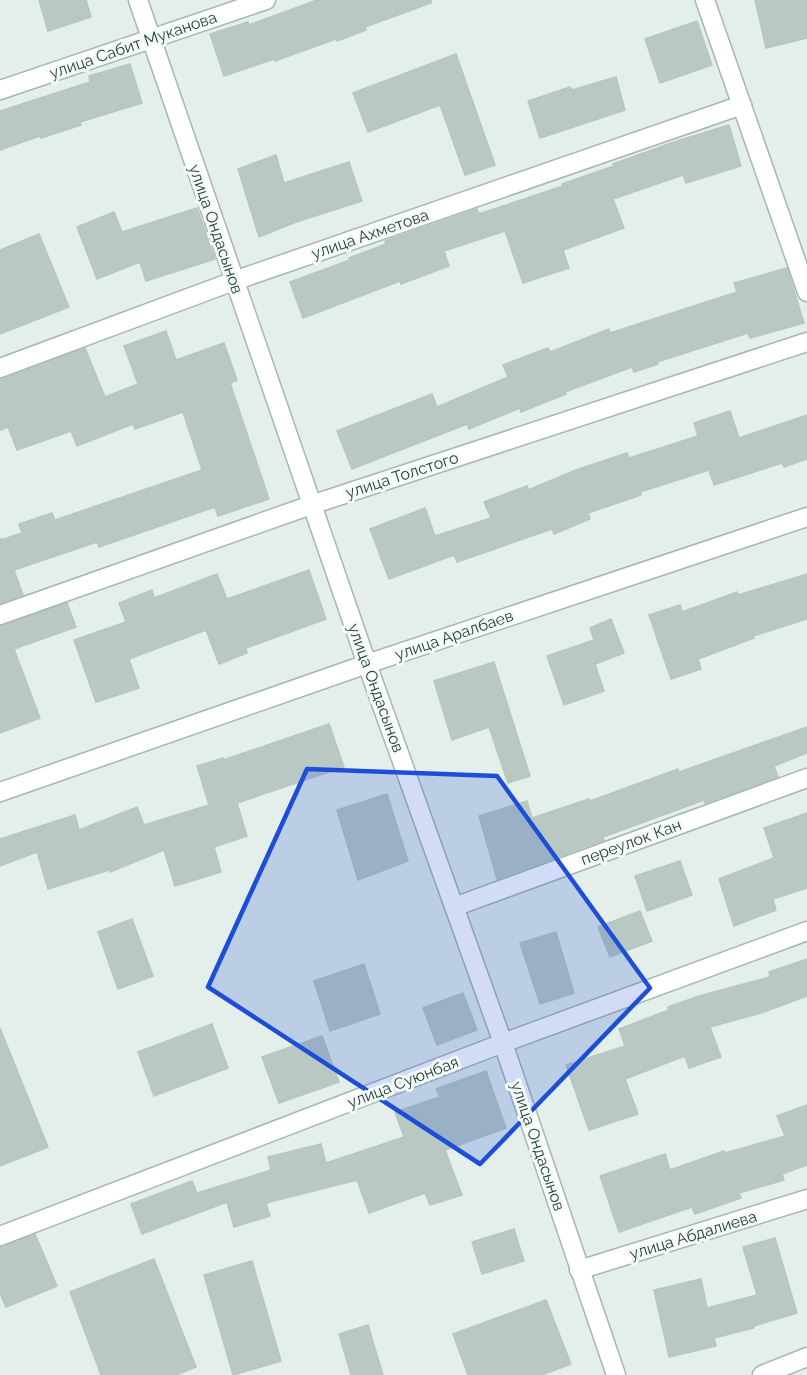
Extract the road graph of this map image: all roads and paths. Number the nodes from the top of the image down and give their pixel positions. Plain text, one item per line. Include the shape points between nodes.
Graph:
1 (138, 0) edge
2 (266, 0) edge
3 (705, 0) edge
4 (151, 39) junction
5 (0, 90) edge
6 (742, 105) junction
7 (234, 281) junction
8 (807, 292) edge
9 (807, 342) edge
10 (0, 368) edge
11 (311, 505) junction
12 (807, 517) edge
13 (0, 615) edge
14 (367, 664) junction
15 (807, 778) edge
16 (0, 792) edge
17 (454, 907) junction
18 (807, 931) edge
19 (503, 1043) junction
20 (807, 1199) edge
21 (0, 1236) edge
22 (579, 1270) junction
23 (807, 1357) edge
24 (616, 1375) edge
25 (762, 1375) edge

1 - 4 street, улица Ондасынов
2 - 4 street, улица Сабит Муканова
3 - 6 street
4 - 5 street, улица Сабит Муканова
4 - 7 street, улица Ондасынов
6 - 7 street, улица Ахметова
6 - 8 street
7 - 10 street, улица Ахметова
7 - 11 street, улица Ондасынов
9 - 11 street, улица Толстого
11 - 13 street, улица Толстого
11 - 14 street, улица Ондасынов
12 - 14 street, улица Аралбаев
14 - 16 street, улица Аралбаев
14 - 17 street, улица Ондасынов
15 - 17 street, переулок Кан
17 - 19 street, улица Ондасынов
18 - 19 street, улица Суюнбая
19 - 21 street, улица Суюнбая
19 - 22 street, улица Ондасынов
20 - 22 street, улица Абдалиева
22 - 24 street, улица Ондасынов
23 - 25 street

